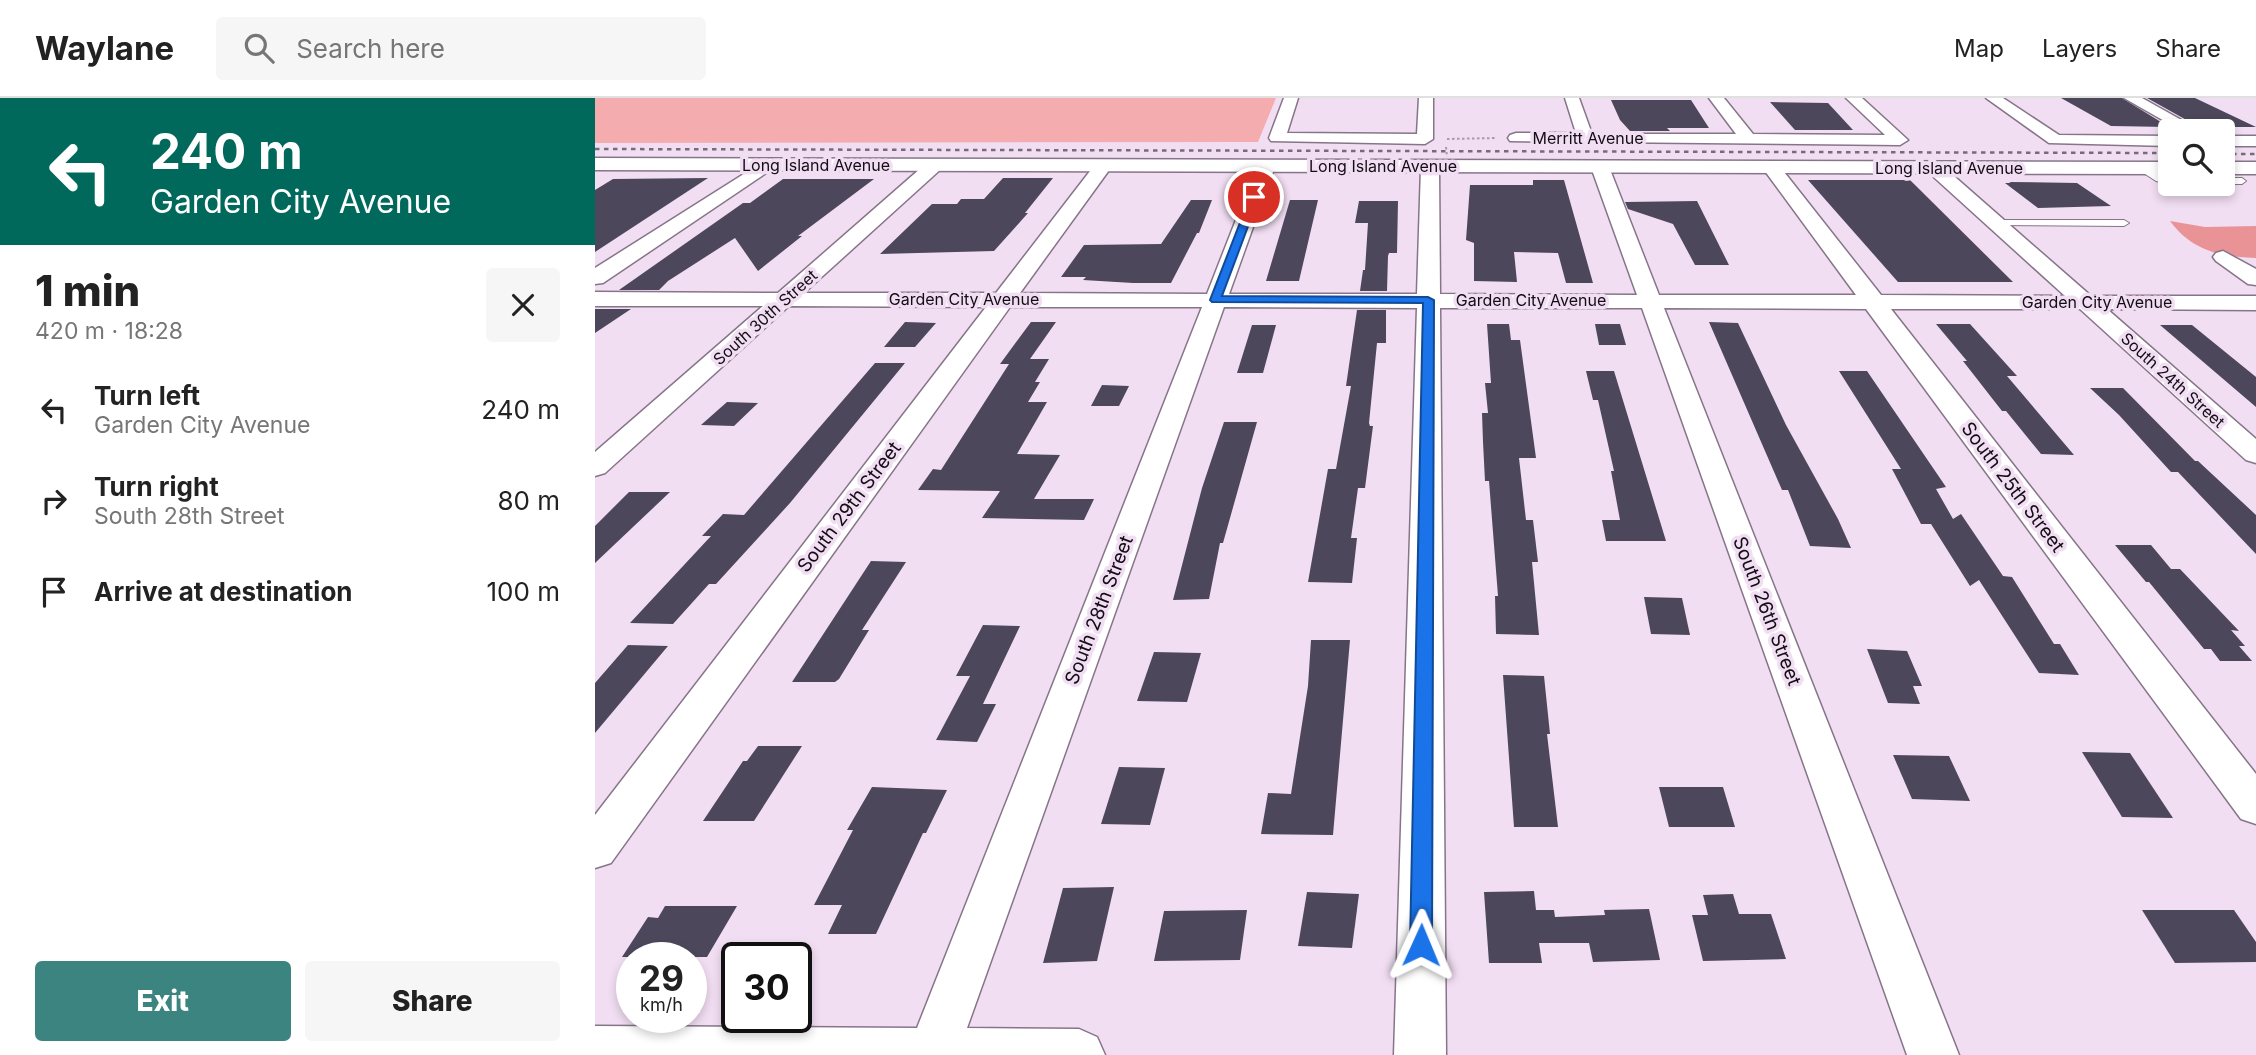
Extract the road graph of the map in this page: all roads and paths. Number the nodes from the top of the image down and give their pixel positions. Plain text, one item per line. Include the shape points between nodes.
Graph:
1 (1291, 98) edge
2 (1426, 98) edge
3 (1572, 98) edge
4 (1716, 98) edge
5 (1853, 98) edge
6 (1993, 98) edge
7 (2131, 98) edge
8 (2170, 119) edge
9 (1516, 138) joint
10 (1748, 139) junction
11 (1900, 140) joint
12 (2158, 141) edge
13 (2235, 141) edge
14 (2256, 141) edge
15 (1271, 152) junction
16 (1437, 152) junction
17 (1593, 153) junction
18 (766, 165) junction
19 (935, 165) junction
20 (597, 166) edge
21 (1103, 166) junction
22 (1771, 167) junction
23 (1933, 167) junction
24 (2142, 168) junction
25 (2158, 168) edge
26 (2158, 178) edge
27 (1996, 223) junction
28 (2125, 223) dead end
29 (2223, 257) dead end
30 (595, 278) edge
31 (2256, 279) edge
32 (595, 299) edge
33 (786, 299) junction
34 (1004, 299) junction
35 (1216, 300) junction
36 (1428, 300) junction
37 (1650, 300) junction
38 (1872, 301) junction
39 (2084, 301) junction
40 (2256, 303) edge
41 (2256, 454) edge
42 (595, 467) edge
43 (2256, 806) edge
44 (595, 849) edge
45 (595, 1052) edge
46 (932, 1054) edge
47 (1079, 1055) edge
48 (1420, 1055) edge
49 (1933, 1055) edge

1 - 15 street, South 28th Street
2 - 16 street
3 - 17 street, South 26th Street
4 - 10 street
5 - 11 street
6 - 12 street via 2056,140
7 - 8 street
9 - 16 path, Merritt Avenue
9 - 17 street, Merritt Avenue
10 - 11 street, Merritt Avenue
10 - 17 street, Merritt Avenue
13 - 14 street
15 - 16 street, Long Island Avenue
15 - 16 street
15 - 21 street, Long Island Avenue
15 - 35 street, South 28th Street
16 - 17 street, Long Island Avenue
16 - 36 street
17 - 22 street, Long Island Avenue
17 - 37 street, South 26th Street
18 - 19 street, Long Island Avenue
18 - 20 street, Long Island Avenue
18 - 30 street
19 - 21 street, Long Island Avenue
19 - 33 street, South 30th Street
21 - 34 street, South 29th Street
22 - 23 street, Long Island Avenue
22 - 38 street, South 25th Street
23 - 24 street, Long Island Avenue
23 - 27 street, South 24th Street
24 - 25 street, Long Island Avenue
24 - 26 lane
27 - 28 lane
27 - 39 street, South 24th Street
29 - 31 street
32 - 33 street, Garden City Avenue
33 - 34 street, Garden City Avenue
33 - 42 street, South 30th Street
34 - 35 street, Garden City Avenue
34 - 44 street, South 29th Street
35 - 36 street, Garden City Avenue
35 - 46 street, South 28th Street
36 - 37 street, Garden City Avenue
36 - 48 street
37 - 38 street, Garden City Avenue
37 - 49 street, South 26th Street
38 - 39 street, Garden City Avenue
38 - 43 street, South 25th Street
39 - 40 street, Garden City Avenue
39 - 41 street, South 24th Street
45 - 46 street
46 - 47 street

